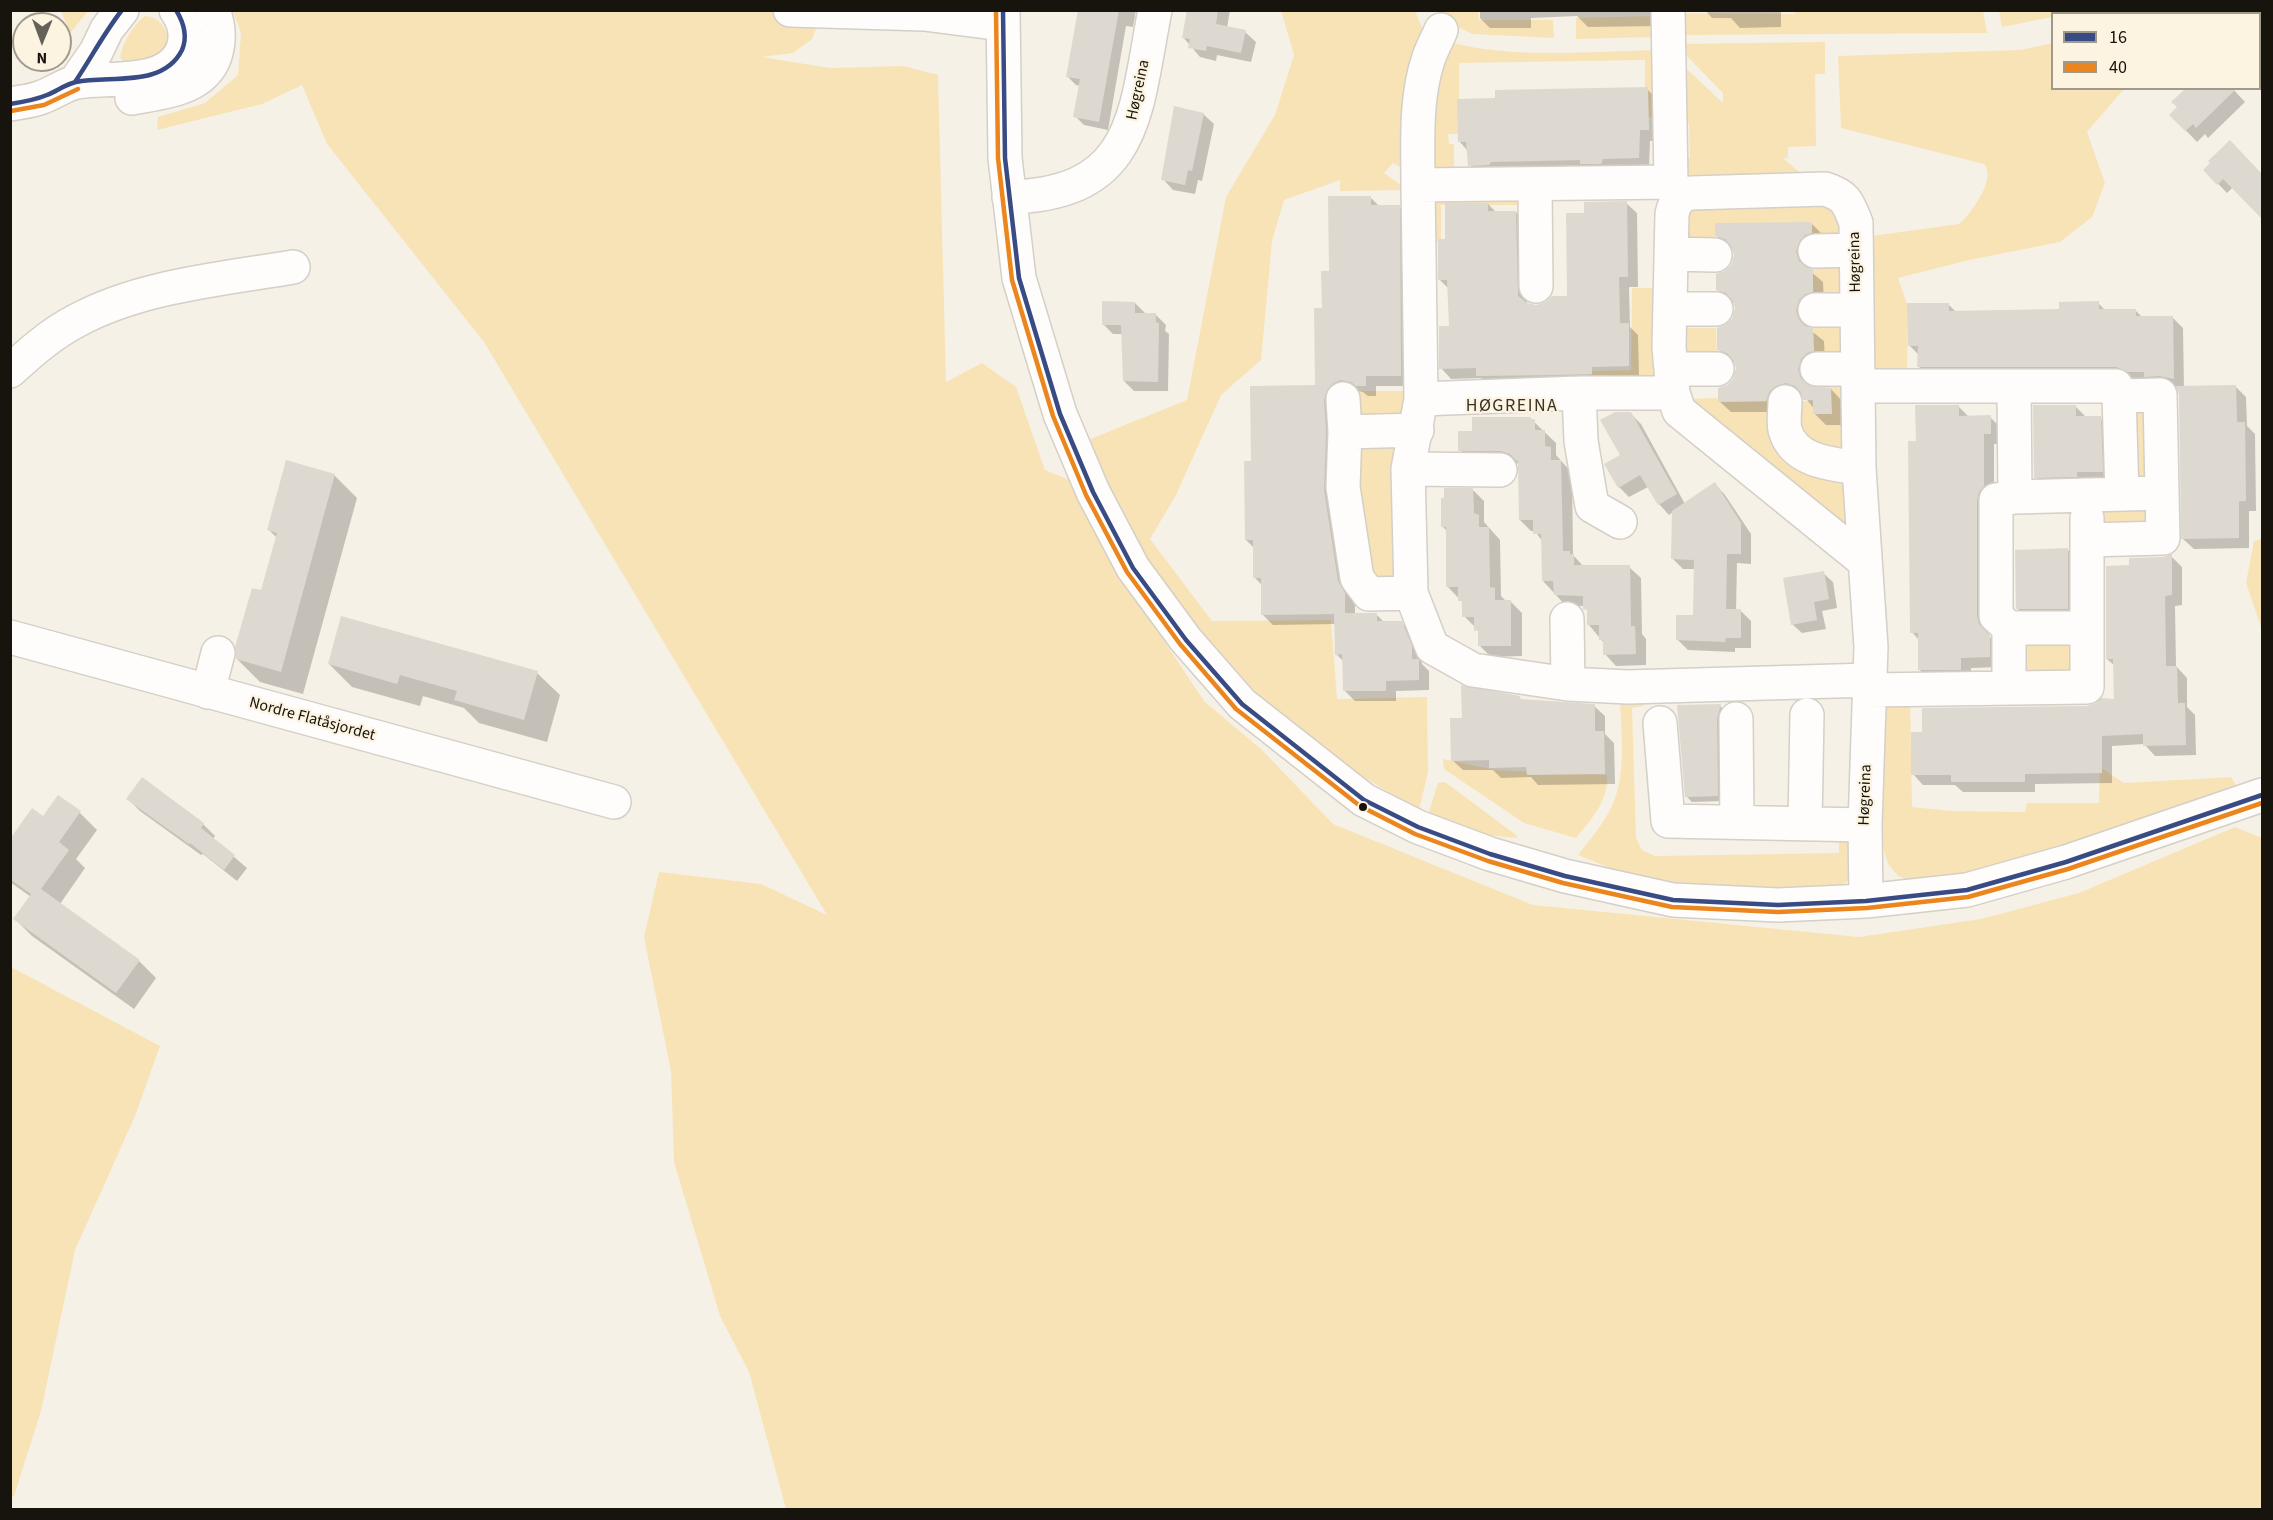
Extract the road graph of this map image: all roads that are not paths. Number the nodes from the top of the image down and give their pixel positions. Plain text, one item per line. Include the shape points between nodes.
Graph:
1 (122, 10) edge
2 (176, 10) edge
3 (213, 10) edge
4 (790, 10) edge
5 (1155, 10) edge
6 (1668, 10) edge
7 (861, 12) edge
8 (1003, 17) edge
9 (1441, 30) dead end
10 (75, 82) junction
11 (10, 104) edge
12 (1418, 185) junction
13 (1535, 185) junction
14 (1676, 189) junction
15 (1009, 197) junction
16 (1856, 250) junction
17 (1815, 251) dead end
18 (1671, 254) junction
19 (1715, 255) dead end
20 (293, 267) dead end
21 (1536, 286) dead end
22 (1670, 309) junction
23 (1716, 309) dead end
24 (1815, 310) dead end
25 (1857, 310) junction
26 (1717, 369) dead end
27 (1817, 369) dead end
28 (10, 371) edge
29 (1858, 377) junction
30 (1672, 381) junction
31 (2014, 387) junction
32 (1579, 393) junction
33 (2119, 396) junction
34 (1343, 399) dead end
35 (1785, 402) dead end
36 (1419, 414) junction
37 (1345, 432) junction
38 (1859, 468) junction
39 (1408, 469) junction
40 (1500, 470) dead end
41 (2162, 493) junction
42 (2122, 494) junction
43 (2086, 495) junction
44 (2015, 497) junction
45 (1620, 522) dead end
46 (2087, 540) junction
47 (1864, 561) junction
48 (1411, 593) junction
49 (1567, 619) dead end
50 (2009, 628) junction
51 (2087, 628) junction
52 (10, 637) edge
53 (218, 653) dead end
54 (1568, 684) junction
55 (1870, 685) junction
56 (2009, 688) junction
57 (208, 692) junction
58 (1807, 715) dead end
59 (1736, 719) dead end
60 (1660, 723) dead end
61 (2262, 795) edge
62 (614, 802) dead end
63 (1737, 822) junction
64 (1805, 823) junction
65 (1865, 825) junction
66 (1866, 901) junction

1 - 10 street
2 - 10 street via 186,39 182,53 171,64 156,73 131,79
3 - 10 street via 219,35 217,49 207,71 193,82 132,99 99,102
4 - 7 street
5 - 15 street, Høgreina via 1134,117 1119,150 1094,174 1078,182 1034,197
6 - 14 street
7 - 8 street
8 - 15 street
9 - 12 street via 1428,60 1421,96
10 - 11 street via 41,98
12 - 13 street, Høgreina
12 - 36 street
13 - 14 street, Høgreina
13 - 21 street
14 - 16 street, Høgreina via 1691,193 1825,189 1838,193 1848,202 1856,223
14 - 18 street
15 - 66 street via 1019,278 1060,414 1093,492 1133,568 1186,640 1242,704 1364,800 1490,854 1565,876 1673,900 1778,905
16 - 17 street
16 - 25 street, Høgreina
18 - 19 street
18 - 22 street
20 - 28 street via 199,282 124,300 76,321 37,346
22 - 23 street
22 - 30 street
24 - 25 street
25 - 29 street, Høgreina
26 - 30 street
27 - 29 street
29 - 31 street
29 - 38 street, Høgreina
30 - 32 street
30 - 47 street via 1679,411
31 - 33 street via 2116,386
31 - 44 street
32 - 36 street
32 - 45 street via 1581,441 1592,506
33 - 41 street via 2160,395
33 - 42 street
34 - 37 street
35 - 38 street via 1785,429 1803,455
36 - 37 street
36 - 39 street
37 - 48 street via 1343,487 1357,578 1369,594
38 - 47 street, Høgreina
39 - 40 street
39 - 48 street
41 - 42 street
41 - 46 street via 2163,538
42 - 43 street
43 - 44 street
43 - 46 street
44 - 50 street via 1996,500 1996,616
46 - 51 street
47 - 55 street, Høgreina
48 - 54 street via 1432,647 1473,670
49 - 54 street
50 - 51 street
50 - 56 street
51 - 56 street via 2087,687
52 - 57 street, Nordre Flatåsjordet
53 - 57 street
54 - 55 street
55 - 56 street
55 - 65 street, Høgreina
57 - 62 street, Nordre Flatåsjordet
58 - 64 street
59 - 63 street
60 - 63 street via 1668,821
61 - 66 street via 2066,862 1967,890
63 - 64 street
64 - 65 street
65 - 66 street, Høgreina

